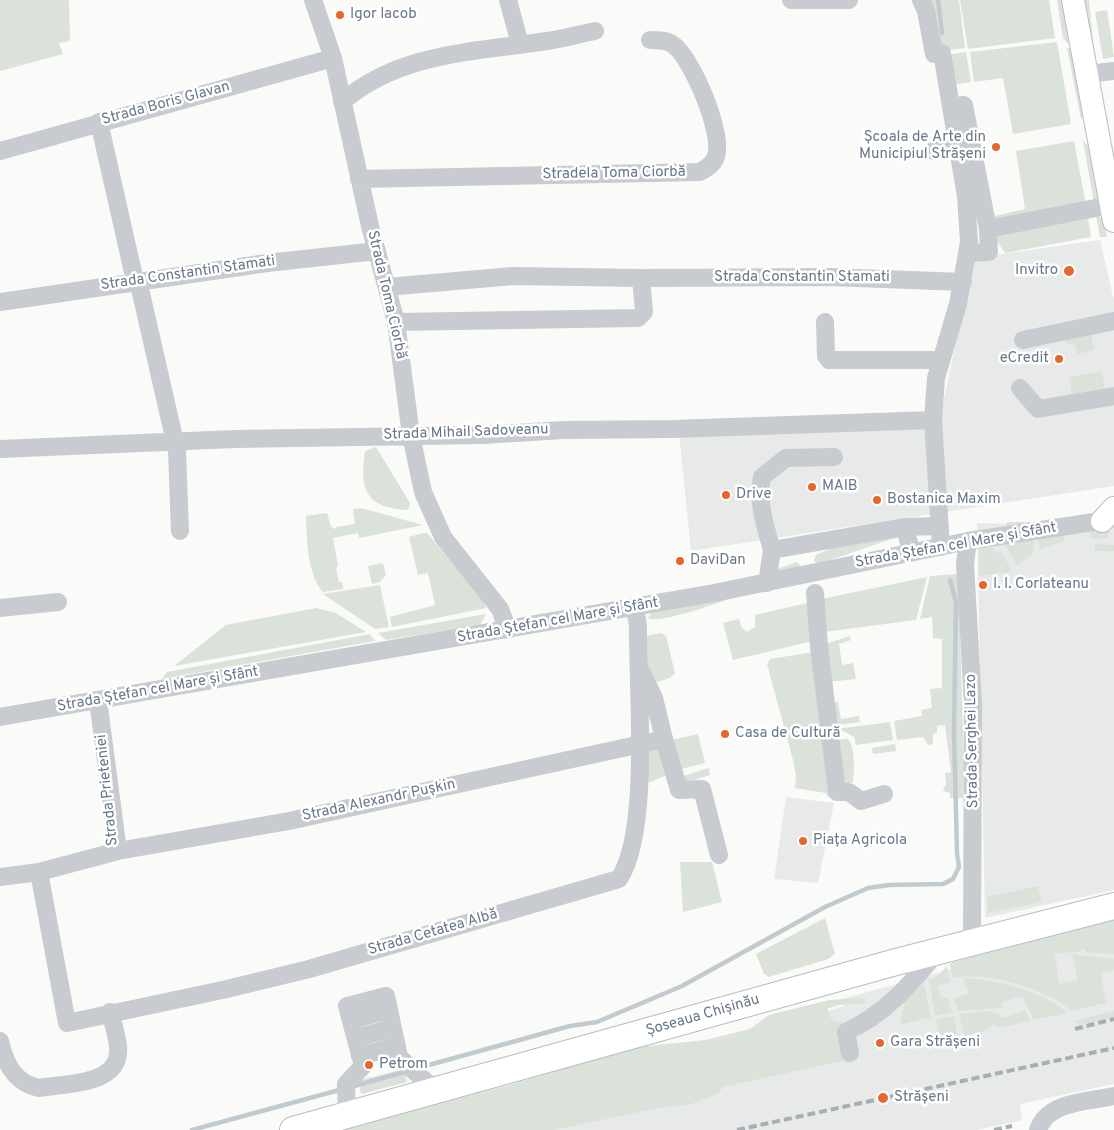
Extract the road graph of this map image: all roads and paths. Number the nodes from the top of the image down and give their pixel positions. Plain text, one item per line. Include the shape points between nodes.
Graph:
1 (313, 0) edge
2 (508, 0) edge
3 (791, 0) edge
4 (849, 0) edge
5 (921, 0) edge
6 (1073, 0) edge
7 (595, 31) dead end
8 (650, 40) dead end
9 (520, 44) junction
10 (333, 58) junction
11 (1114, 71) edge
12 (1087, 74) junction
13 (342, 102) junction
14 (952, 107) junction
15 (99, 122) junction
16 (957, 148) junction
17 (0, 151) edge
18 (934, 151) dead end
19 (359, 180) junction
20 (1113, 213) edge
21 (988, 229) junction
22 (377, 251) junction
23 (968, 253) junction
24 (641, 278) junction
25 (137, 280) junction
26 (962, 282) junction
27 (387, 287) junction
28 (0, 302) edge
29 (1114, 321) edge
30 (396, 322) junction
31 (825, 322) dead end
32 (1023, 340) dead end
33 (941, 360) junction
34 (1020, 388) dead end
35 (1114, 396) edge
36 (933, 420) junction
37 (411, 435) junction
38 (177, 442) junction
39 (0, 450) edge
40 (834, 457) dead end
41 (1110, 516) edge
42 (939, 526) junction
43 (904, 527) junction
44 (180, 531) dead end
45 (968, 541) junction
46 (940, 547) junction
47 (772, 550) junction
48 (912, 552) junction
49 (767, 583) junction
50 (815, 593) dead end
51 (58, 602) dead end
52 (635, 607) junction
53 (0, 608) edge
54 (508, 630) junction
55 (637, 664) junction
56 (98, 700) junction
57 (0, 717) edge
58 (664, 739) junction
59 (640, 743) junction
60 (884, 794) dead end
61 (118, 851) junction
62 (719, 855) dead end
63 (39, 872) junction
64 (0, 877) edge
65 (1114, 906) edge
66 (972, 942) junction
67 (938, 951) junction
68 (110, 1012) junction
69 (396, 1038) junction
70 (0, 1041) edge
71 (357, 1043) junction
72 (850, 1053) dead end
73 (428, 1083) junction
74 (1114, 1096) edge
75 (346, 1099) junction
76 (293, 1130) edge
77 (1038, 1130) edge

1 - 10 street, Strada Toma Ciorbă
2 - 9 street
3 - 4 street
5 - 14 street
6 - 12 main road
7 - 9 street
8 - 19 street, Stradela Toma Ciorbă via 673,44 709,106 716,133 716,156 710,166 700,172
9 - 13 street via 475,49 411,64 361,85
10 - 13 street, Strada Toma Ciorbă
10 - 15 street, Strada Boris Glavan
11 - 12 street
12 - 20 main road
13 - 19 street, Strada Toma Ciorbă
14 - 16 street
14 - 21 street via 964,105
15 - 17 street, Strada Boris Glavan
15 - 25 street
16 - 18 street
16 - 23 street via 966,196
19 - 22 street, Strada Toma Ciorbă
20 - 21 street
21 - 23 street via 989,252
22 - 25 street, Strada Constantin Stamati
22 - 27 street, Strada Toma Ciorbă
23 - 26 street
24 - 26 street, Strada Constantin Stamati via 878,278
24 - 27 street, Strada Constantin Stamati via 513,276
24 - 30 street via 644,312 638,318
25 - 28 street, Strada Constantin Stamati
25 - 38 street
26 - 33 street
27 - 30 street, Strada Toma Ciorbă
29 - 32 street
30 - 37 street, Strada Toma Ciorbă
31 - 33 street via 826,356 829,360
33 - 36 street via 936,378
34 - 35 street via 1038,409
36 - 37 street, Strada Mihail Sadoveanu
36 - 42 street
37 - 38 street, Strada Mihail Sadoveanu
37 - 54 street, Strada Toma Ciorbă via 416,467 430,512 443,537 500,609
38 - 39 street, Strada Mihail Sadoveanu
38 - 44 street
40 - 47 street via 786,458 762,477 761,514
41 - 45 street, Strada Ștefan cel Mare și Sfânt
42 - 43 street
42 - 46 street
43 - 47 street
43 - 48 street
45 - 46 street, Strada Ștefan cel Mare și Sfânt
45 - 66 street, Strada Serghei Lazo via 965,564 973,704
46 - 48 street, Strada Ștefan cel Mare și Sfânt
47 - 49 street
48 - 49 street, Strada Ștefan cel Mare și Sfânt
49 - 52 street, Strada Ștefan cel Mare și Sfânt
50 - 60 street via 837,792 849,792 862,801
51 - 53 street
52 - 54 street, Strada Ștefan cel Mare și Sfânt
52 - 55 street
54 - 56 street, Strada Ștefan cel Mare și Sfânt
55 - 58 street via 654,698
55 - 59 street
56 - 57 street, Strada Ștefan cel Mare și Sfânt
56 - 61 street, Strada Prieteniei
58 - 59 street, Strada Alexandr Pușkin
58 - 62 street via 679,790 702,789
59 - 61 street, Strada Alexandr Pușkin via 289,821
59 - 68 street, Strada Cetatea Albă via 638,817 628,860 619,879 309,969
61 - 63 street, Strada Prieteniei
63 - 64 street, Strada Prieteniei
63 - 68 street, Strada Cetatea Albă via 67,1022
65 - 66 highway, Șoseaua Chișinău
66 - 67 highway, Șoseaua Chișinău
67 - 72 street via 898,997 861,1025 846,1032
67 - 73 highway, Șoseaua Chișinău
68 - 70 street via 118,1046 117,1062 97,1078 39,1088 23,1083 8,1066
69 - 71 street
69 - 71 street
69 - 71 street via 386,996 347,1006
69 - 73 street
71 - 75 street
73 - 75 highway, Șoseaua Chișinău
74 - 77 street via 1056,1108 1046,1114
75 - 76 highway, Șoseaua Chișinău

